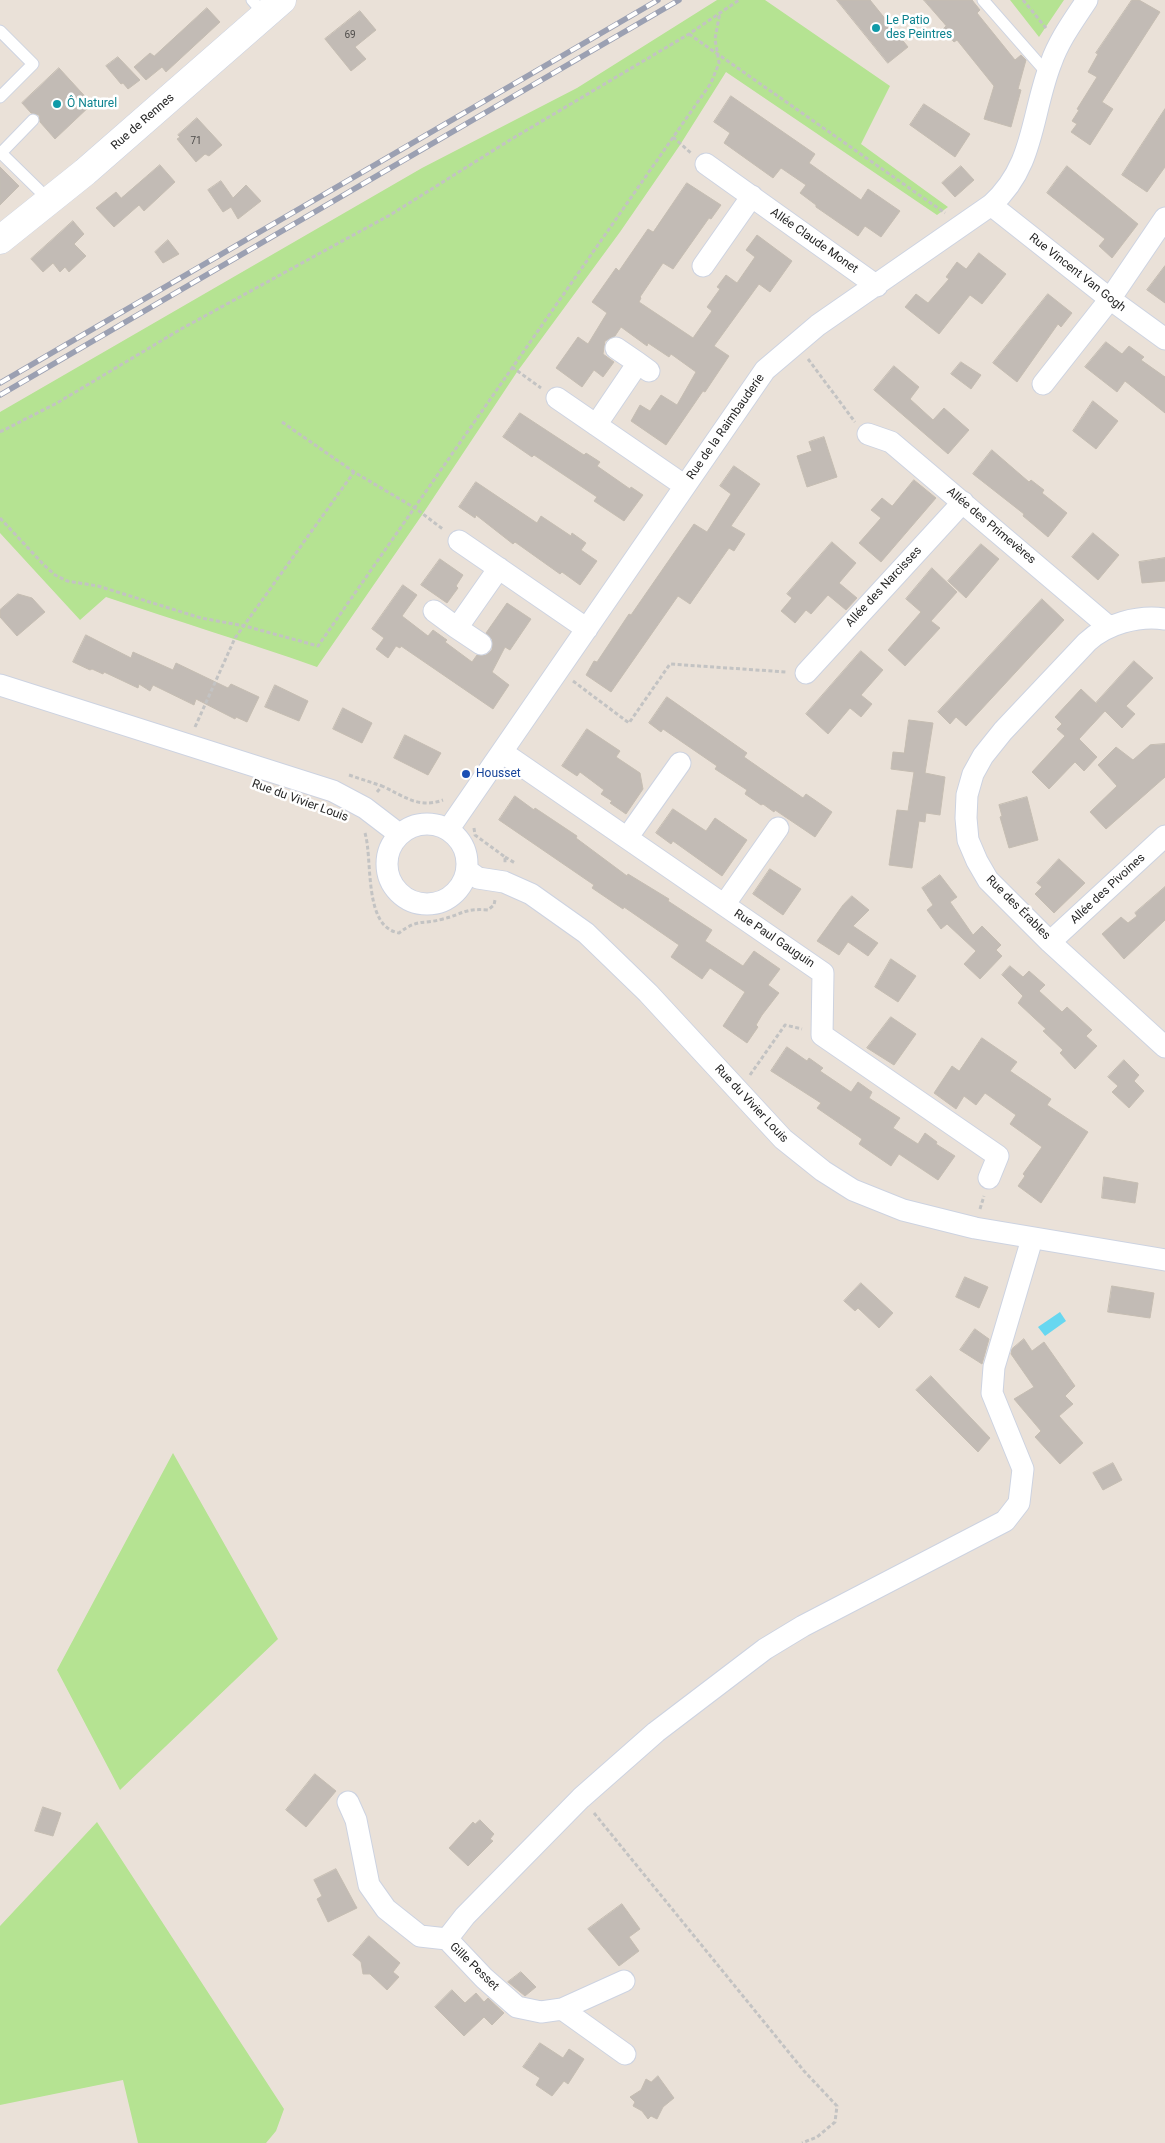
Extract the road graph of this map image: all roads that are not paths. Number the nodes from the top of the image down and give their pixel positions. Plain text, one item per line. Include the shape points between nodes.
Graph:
1 (983, 0) edge
2 (1087, 0) edge
3 (267, 5) edge
4 (0, 31) edge
5 (1047, 73) junction
6 (0, 98) edge
7 (33, 120) dead end
8 (0, 152) edge
9 (706, 164) dead end
10 (752, 196) junction
11 (50, 201) junction
12 (991, 205) junction
13 (1165, 218) edge
14 (0, 240) edge
15 (703, 266) dead end
16 (877, 286) junction
17 (1110, 299) junction
18 (1165, 339) edge
19 (616, 348) dead end
20 (1043, 384) dead end
21 (557, 398) road end
22 (596, 425) junction
23 (868, 434) road end
24 (685, 486) junction
25 (963, 502) junction
26 (459, 540) road end
27 (499, 568) junction
28 (434, 612) dead end
29 (1165, 619) edge
30 (1109, 626) junction
31 (458, 628) junction
32 (587, 629) junction
33 (481, 644) dead end
34 (806, 674) road end
35 (0, 685) edge
36 (502, 752) junction
37 (680, 763) dead end
38 (778, 828) dead end
39 (448, 830) junction
40 (399, 834) junction
41 (1165, 836) edge
42 (627, 838) junction
43 (467, 870) junction
44 (724, 904) junction
45 (1050, 942) junction
46 (1165, 1047) edge
47 (989, 1178) road end
48 (1032, 1239) junction
49 (1165, 1260) edge
50 (348, 1802) dead end
51 (446, 1940) junction
52 (624, 1981) dead end
53 (562, 2009) junction
54 (625, 2054) dead end

1 - 5 lane
2 - 5 street, Rue de la Raimbauderie via 1060,43
3 - 11 main road, Rue de Rennes via 86,172
4 - 6 lane via 33,64
5 - 12 street, Rue de la Raimbauderie via 1022,166 1008,188
7 - 8 lane
8 - 11 lane
9 - 10 street, Allée Claude Monet
10 - 15 street
10 - 16 street, Allée Claude Monet
11 - 14 main road, Rue de Rennes
12 - 16 street, Rue de la Raimbauderie
12 - 17 street, Rue Vincent Van Gogh
13 - 17 street
16 - 24 street, Rue de la Raimbauderie via 818,325 765,370
17 - 18 street, Rue Vincent Van Gogh
17 - 20 street
19 - 22 street via 643,367
21 - 22 street
22 - 24 street
23 - 25 street, Allée des Primevères via 891,442
24 - 32 street, Rue de la Raimbauderie
25 - 30 street, Allée des Primevères
25 - 34 street, Allée des Narcisses
26 - 27 street
27 - 31 street
27 - 32 street
28 - 31 street
29 - 30 street, Rue des Érables via 1146,618
30 - 45 street, Rue des Érables via 1087,642 989,746 978,764 967,795 968,840 983,873
31 - 33 street
32 - 36 street, Rue de la Raimbauderie
35 - 40 street, Rue du Vivier Louis via 333,791 359,814
36 - 39 street, Rue de la Raimbauderie
36 - 42 street, Rue Paul Gauguin
37 - 42 street
38 - 44 street
39 - 40 street via 423,824
39 - 43 street via 462,843
40 - 43 street via 388,853 387,869 392,885 408,900 440,903 458,890
41 - 45 street, Allée des Pivoines
42 - 44 street, Rue Paul Gauguin
43 - 48 street, Rue du Vivier Louis via 478,878 504,882 531,894 586,933 648,993 739,1094 794,1149 823,1171 854,1190 904,1210
44 - 47 street, Rue Paul Gauguin via 823,972 822,1035 998,1156
45 - 46 street, Rue des Érables
48 - 49 street, Rue du Vivier Louis
48 - 51 street via 994,1367 992,1393 1023,1469 1019,1503 1005,1521 765,1649 656,1732 581,1798 465,1916
50 - 51 street, Gille Pesset via 356,1820 369,1885 386,1909 420,1936
51 - 53 street, Gille Pesset via 518,2007 541,2012
52 - 53 street, Gille Pesset
53 - 54 street

